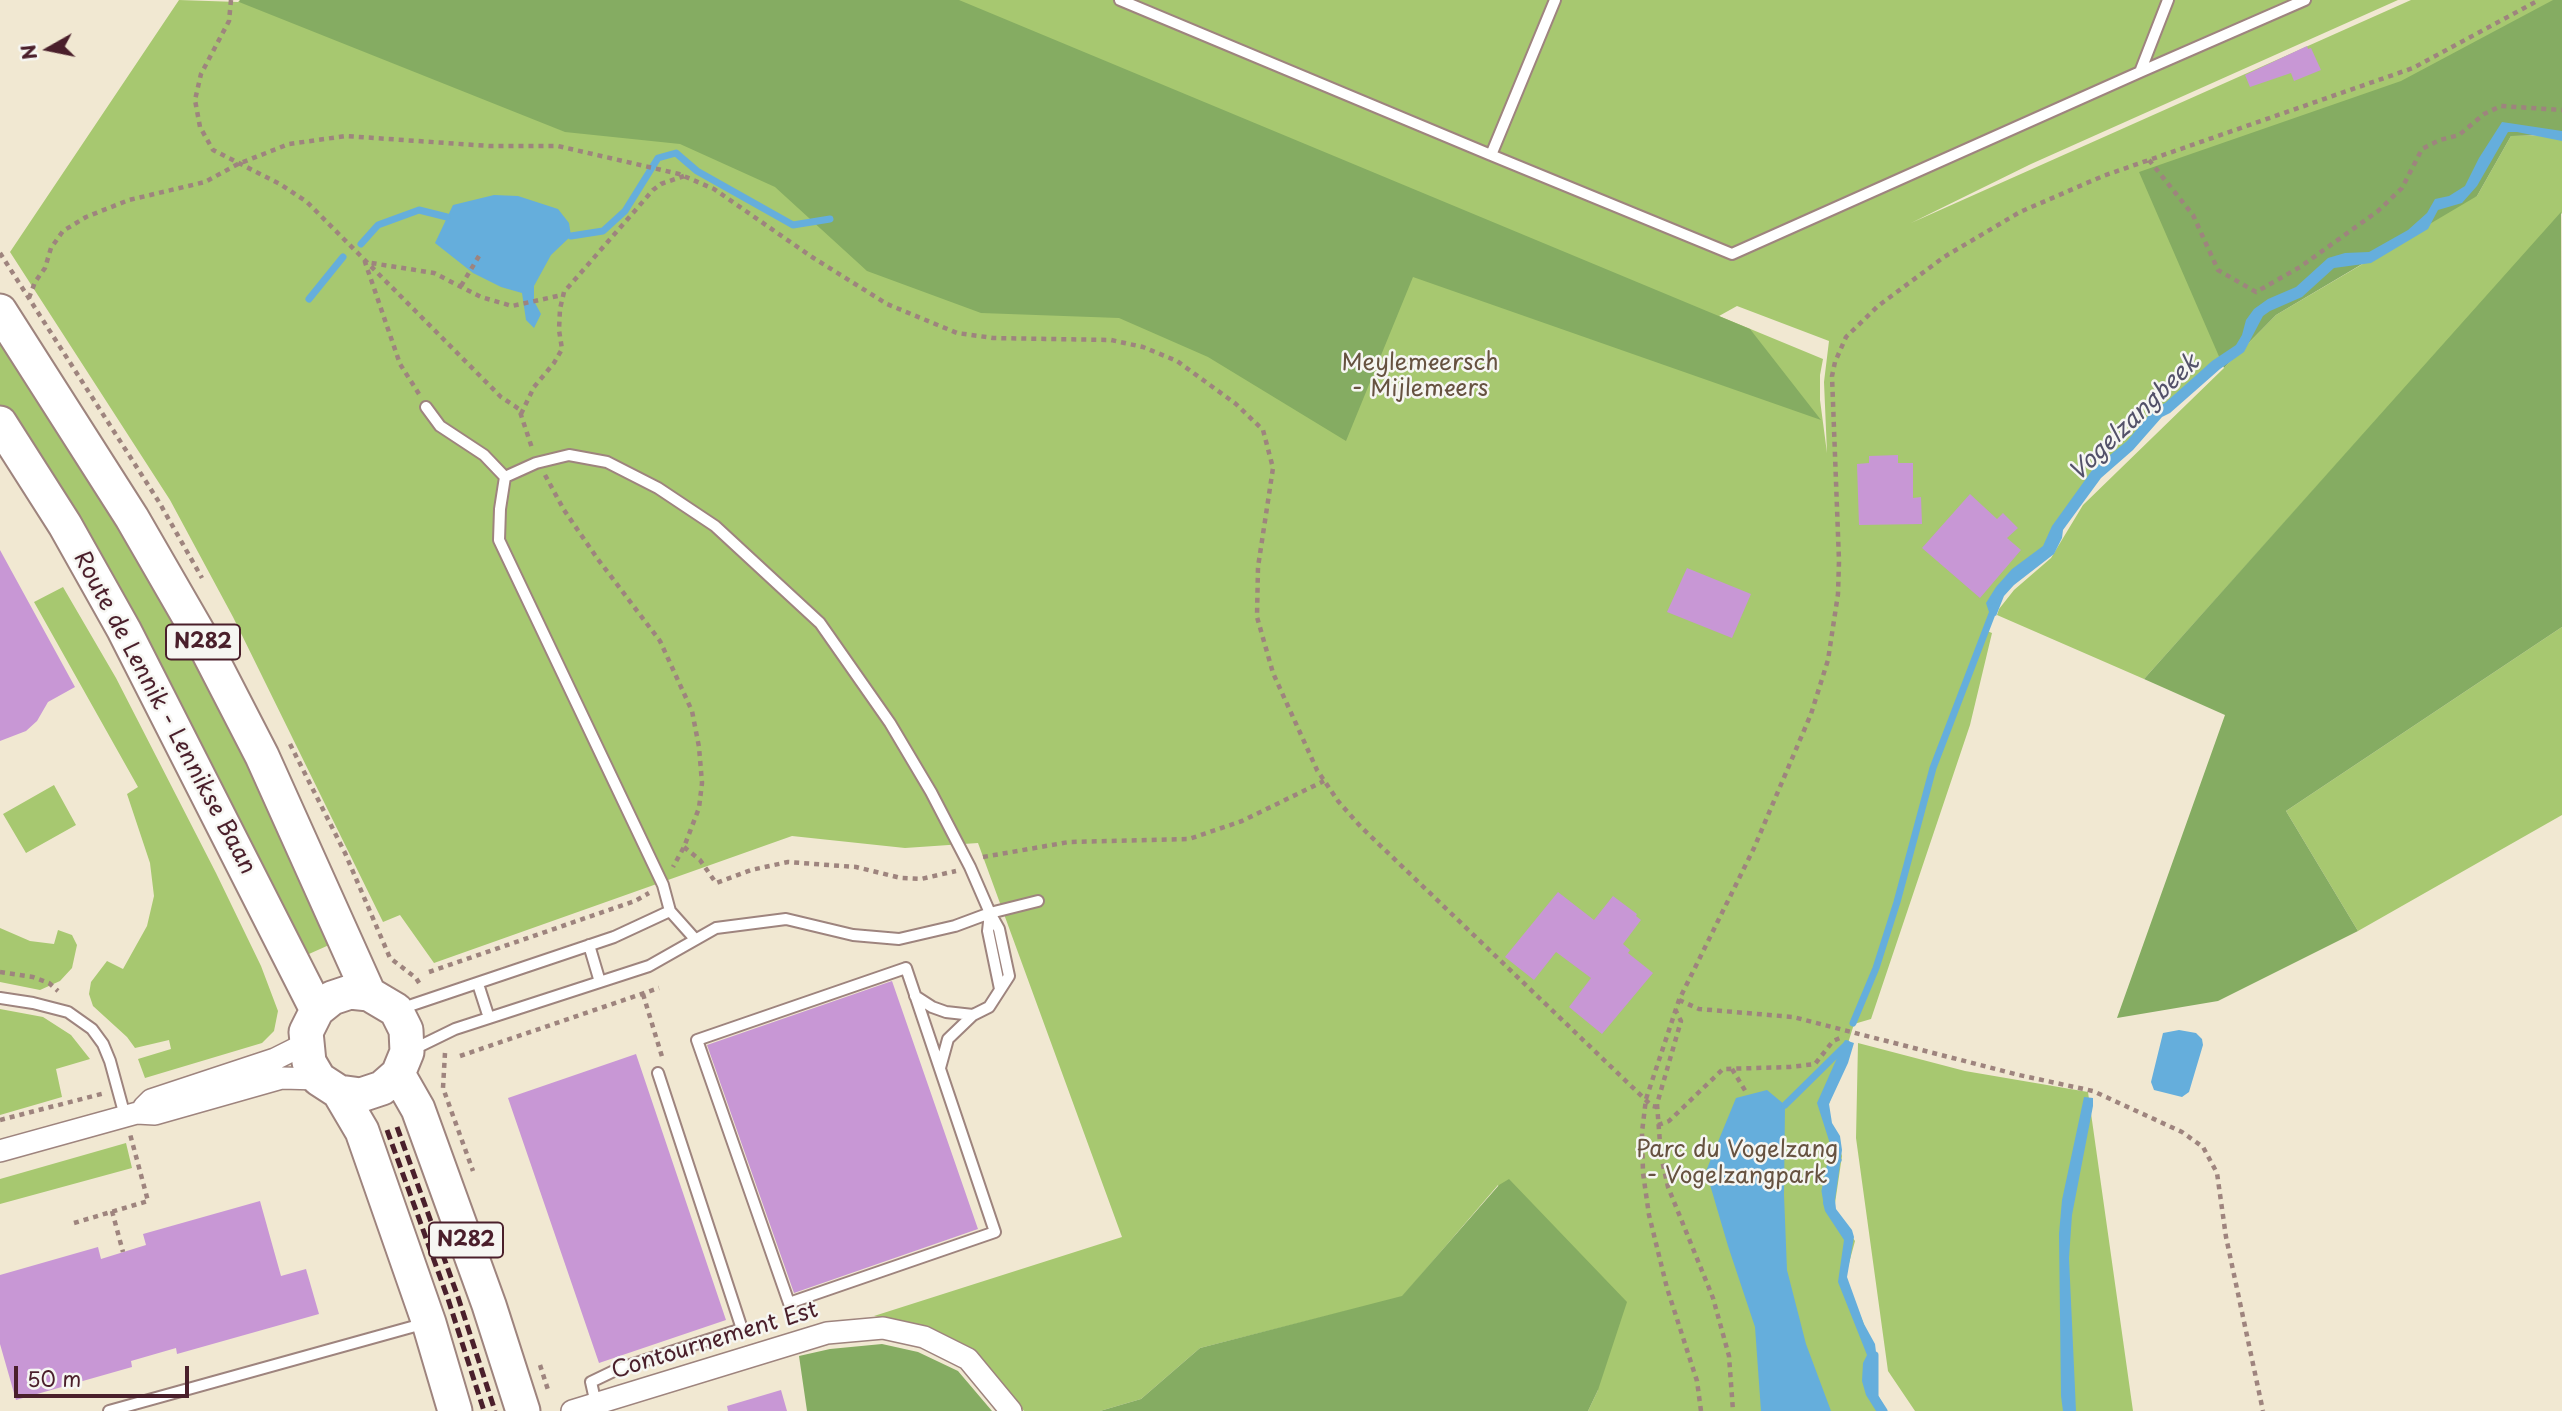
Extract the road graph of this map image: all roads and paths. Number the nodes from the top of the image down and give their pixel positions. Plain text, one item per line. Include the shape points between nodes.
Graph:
1 (1120, 0) edge
2 (1555, 0) edge
3 (2168, 0) edge
4 (2305, 0) edge
5 (2539, 0) edge
6 (2140, 72) junction
7 (2562, 110) edge
8 (1491, 155) junction
9 (2149, 160) junction
10 (684, 176) junction
11 (479, 256) dead end
12 (461, 286) junction
13 (562, 295) junction
14 (14, 304) edge
15 (426, 407) joint
16 (520, 414) dead end
17 (0, 423) edge
18 (505, 477) junction
19 (1324, 781) junction
20 (684, 847) dead end
21 (968, 864) junction
22 (1038, 901) dead end
23 (670, 911) junction
24 (990, 913) junction
25 (695, 939) junction
26 (589, 945) junction
27 (0, 972) edge
28 (600, 982) junction
29 (478, 984) junction
30 (659, 988) dead end
31 (643, 994) junction
32 (64, 996) dead end
33 (915, 996) junction
34 (0, 998) edge
35 (1679, 1000) junction
36 (382, 1002) junction
37 (1675, 1008) junction
38 (317, 1010) junction
39 (972, 1015) junction
40 (489, 1018) junction
41 (1840, 1038) dead end
42 (307, 1043) junction
43 (460, 1056) dead end
44 (403, 1063) junction
45 (940, 1069) junction
46 (1732, 1069) junction
47 (658, 1073) joint
48 (329, 1085) junction
49 (1746, 1092) dead end
50 (1646, 1098) junction
51 (1657, 1107) junction
52 (131, 1114) junction
53 (1658, 1125) junction
54 (0, 1151) edge
55 (112, 1211) junction
56 (75, 1223) dead end
57 (123, 1252) dead end
58 (429, 1322) junction
59 (596, 1404) junction
60 (109, 1411) edge
61 (455, 1411) edge
62 (523, 1411) edge
63 (572, 1411) edge
64 (1011, 1411) edge
65 (1701, 1411) edge
66 (1733, 1411) edge
67 (2263, 1411) edge

1 - 8 lane
2 - 8 lane
3 - 6 lane
4 - 6 lane
5 - 9 path via 2393,76
6 - 8 lane via 1732,254
7 - 9 path via 2501,106 2459,135 2422,149 2402,188 2378,211 2300,267 2256,292 2218,270 2193,215
9 - 35 path via 2048,199 1992,228 1878,306 1846,337 1832,376 1839,561 1828,660 1811,714 1754,848
10 - 13 path via 653,190
10 - 14 path via 558,146 346,136 289,144 205,182 129,200 75,224 63,231 45,268
10 - 19 path via 714,189 822,264 920,319 957,333 1111,340 1143,347 1177,361 1250,415 1263,430 1273,468 1258,567 1257,617 1285,703
11 - 12 path
12 - 13 path via 512,306
12 - 15 path via 420,269 365,262 400,363
13 - 16 path via 562,349
14 - 36 main road, N282 via 199,634
15 - 18 lane via 440,426 484,455
17 - 38 main road, Route de Lennik - Lennikse Baan / N282 via 124,630
18 - 21 lane via 569,455 607,462 658,488 715,526 820,623 890,723
18 - 23 lane via 499,540 663,886
19 - 21 path via 1241,821 1189,839 1069,842
19 - 50 path via 1361,827
20 - 21 path via 716,883 772,863 848,866 921,879
21 - 24 lane
22 - 24 lane
23 - 25 lane
23 - 26 lane
24 - 25 lane via 899,939 853,935 786,919 716,928
24 - 39 lane via 999,929 1009,976 989,1007
25 - 28 lane via 649,966
26 - 28 lane
26 - 29 lane
27 - 32 path via 49,983
28 - 40 lane
29 - 36 lane
29 - 40 lane
30 - 31 path
31 - 43 path
31 - 47 path via 666,1068
33 - 39 lane via 946,1012
33 - 45 lane
33 - 45 lane via 906,968 697,1040 789,1303 995,1231
34 - 52 lane via 68,1012 92,1030 103,1044
35 - 37 path
35 - 67 path via 1699,1009 1793,1017 2093,1091 2182,1132 2203,1147 2217,1173
36 - 38 main road via 350,992
36 - 44 main road, N282 via 406,1030
37 - 50 path
37 - 51 path via 1681,1021
38 - 42 main road via 306,1031
39 - 45 lane via 948,1039
40 - 44 lane via 455,1030
41 - 46 path via 1815,1064
42 - 48 main road, N282 via 309,1062
42 - 52 street via 275,1059 151,1100
44 - 48 main road via 382,1088 372,1092 361,1095
44 - 62 main road, N282
46 - 49 path
46 - 53 path via 1723,1069
47 - 59 lane via 742,1329 591,1382
48 - 52 street via 282,1078 155,1114
48 - 58 main road, N282 via 362,1131
50 - 51 path
50 - 65 path via 1643,1173 1649,1215 1697,1381
51 - 53 path
52 - 54 street
52 - 55 path via 148,1201
53 - 66 path via 1668,1187 1713,1298 1729,1356
55 - 56 path
55 - 57 path
58 - 60 lane
58 - 61 main road, N282
59 - 63 street, Contournement Est
59 - 64 street, Contournement Est via 827,1333 883,1328 924,1336 968,1359

